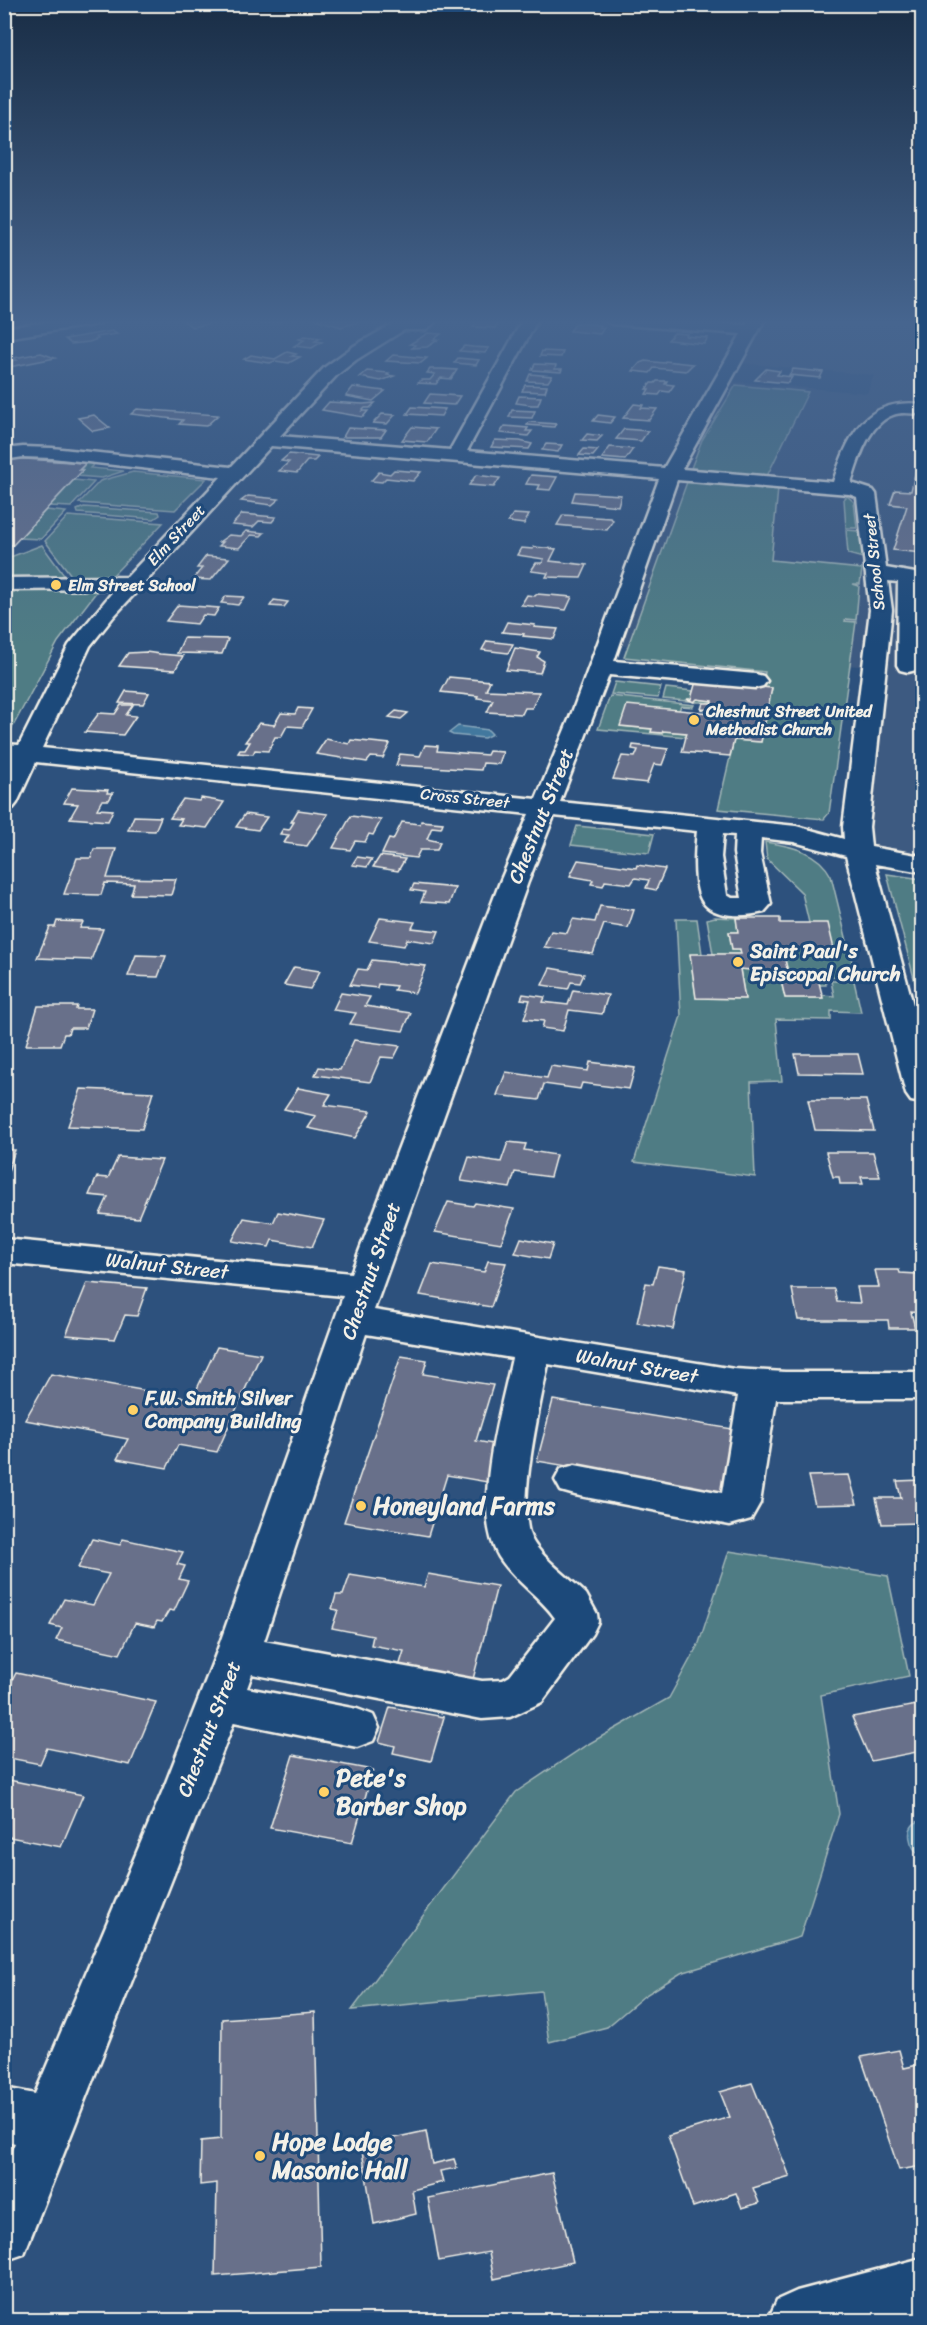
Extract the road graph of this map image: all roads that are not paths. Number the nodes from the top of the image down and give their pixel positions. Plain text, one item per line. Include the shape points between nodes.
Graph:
1 (278, 428) edge
2 (471, 428) edge
3 (696, 428) edge
4 (870, 428) edge
5 (266, 440) junction
6 (4, 455) edge
7 (456, 455) junction
8 (234, 473) junction
9 (670, 474) junction
10 (851, 490) junction
11 (877, 573) junction
12 (131, 583) junction
13 (4, 584) edge
14 (876, 661) junction
15 (915, 666) edge
16 (600, 667) junction
17 (755, 681) dead end
18 (16, 752) edge
19 (4, 803) edge
20 (545, 807) junction
21 (710, 825) junction
22 (749, 829) junction
23 (858, 851) junction
24 (922, 864) edge
25 (922, 1094) edge
26 (4, 1251) edge
27 (359, 1303) junction
28 (533, 1349) junction
29 (759, 1384) junction
30 (922, 1386) edge
31 (575, 1480) dead end
32 (238, 1654) junction
33 (220, 1701) junction
34 (357, 1728) dead end
35 (27, 2119) edge
36 (4, 2234) edge
37 (922, 2286) edge
38 (797, 2320) edge

1 - 5 street, Elm Street
2 - 7 street
3 - 9 street, Chestnut Street
4 - 10 street via 850,458
5 - 7 street
5 - 8 street, Elm Street
6 - 8 street via 52,453
7 - 9 street
8 - 12 street, Elm Street
9 - 10 street
9 - 16 street, Chestnut Street
10 - 11 street, School Street via 867,497
11 - 14 street, School Street via 881,610
11 - 15 street via 908,577
12 - 13 street
12 - 18 street, Elm Street via 80,645
14 - 15 street
14 - 23 street, School Street via 856,826
16 - 17 street
16 - 20 street, Chestnut Street
18 - 19 street, Elm Street
18 - 20 street, Cross Street
20 - 21 street, Cross Street
20 - 27 street, Chestnut Street
21 - 22 street, Cross Street
21 - 22 street via 708,856 713,896 728,905 757,904 747,853
22 - 23 street, Cross Street via 796,834
23 - 24 street, Cross Street
23 - 25 street, School Street
26 - 27 street, Walnut Street
27 - 28 street, Walnut Street
27 - 32 street, Chestnut Street
28 - 29 street, Walnut Street
28 - 32 street via 507,1485 506,1527 513,1545 571,1606 577,1622 526,1689 510,1698 482,1700
29 - 30 street, Walnut Street
29 - 31 street via 737,1508 730,1510
32 - 33 street, Chestnut Street
33 - 34 street
33 - 35 street, Chestnut Street via 189,1783
35 - 36 street, Chestnut Street
37 - 38 street

